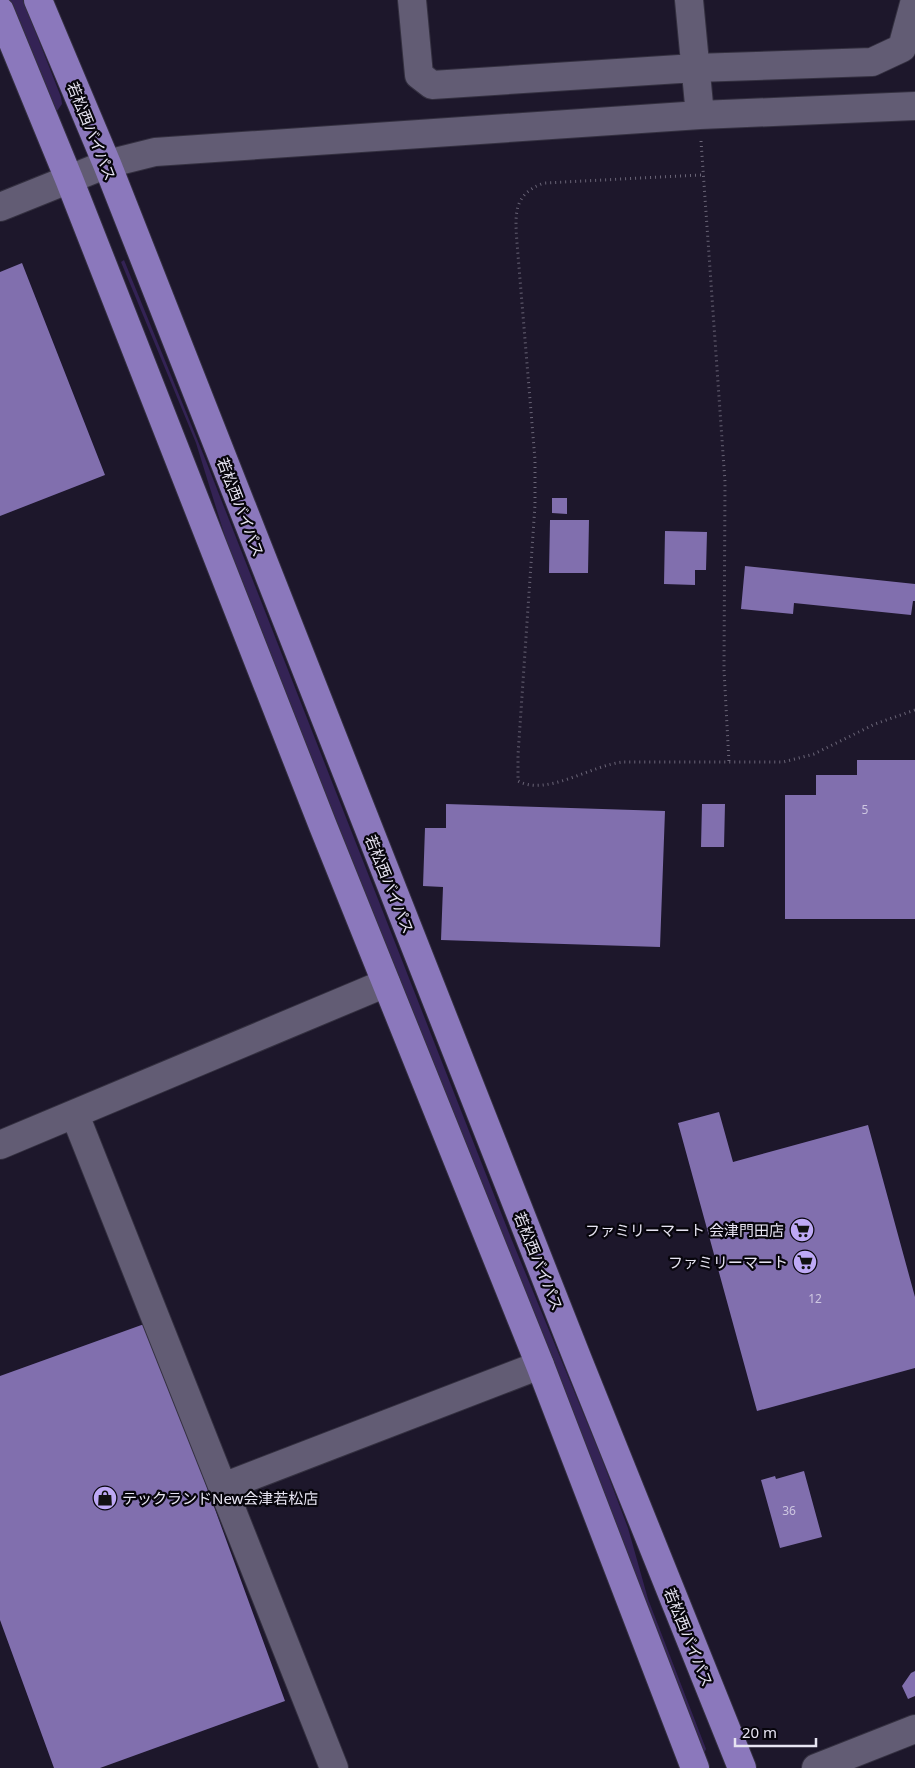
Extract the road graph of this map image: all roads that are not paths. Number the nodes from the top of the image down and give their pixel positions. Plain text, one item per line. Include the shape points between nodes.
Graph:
1 (38, 0) edge
2 (412, 0) edge
3 (689, 0) edge
4 (915, 0) edge
5 (0, 11) edge
6 (695, 68) junction
7 (915, 106) edge
8 (700, 116) junction
9 (107, 164) junction
10 (69, 179) junction
11 (0, 207) edge
12 (386, 984) junction
13 (79, 1125) dead end
14 (0, 1145) edge
15 (540, 1365) junction
16 (224, 1487) junction
17 (915, 1729) edge
18 (334, 1768) edge
19 (695, 1768) edge
20 (742, 1768) edge
21 (816, 1768) edge

1 - 9 highway, 若松西バイパス
2 - 6 street via 419,75 432,85
3 - 6 street
4 - 6 street via 902,48 872,62
5 - 10 highway
6 - 8 street
7 - 8 street
8 - 9 street via 155,152
9 - 10 street
9 - 20 highway, 若松西バイパス via 570,1341
10 - 11 street
10 - 12 highway
12 - 14 street
12 - 15 highway
13 - 16 street
15 - 16 street
15 - 19 highway
16 - 18 street
17 - 21 street

